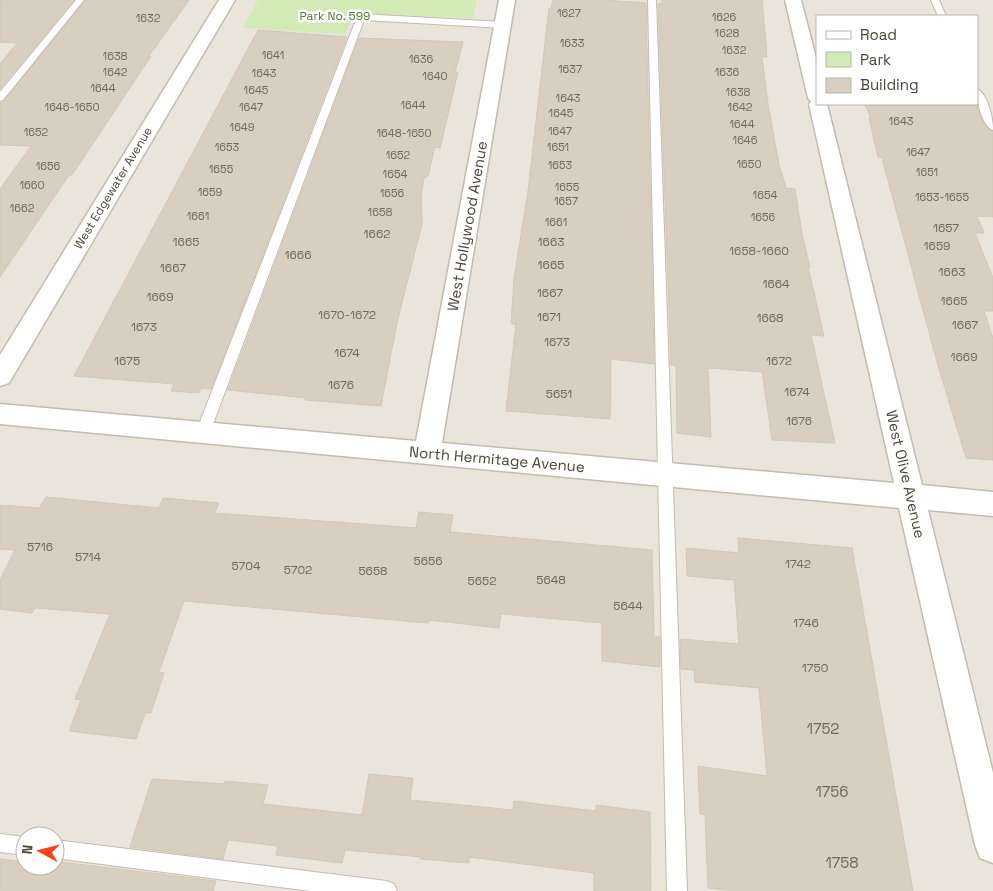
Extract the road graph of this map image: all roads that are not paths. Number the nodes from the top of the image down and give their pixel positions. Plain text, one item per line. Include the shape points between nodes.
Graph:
1 (80, 0) edge
2 (227, 0) edge
3 (508, 0) edge
4 (652, 0) edge
5 (794, 0) edge
6 (935, 0) edge
7 (942, 15) edge
8 (503, 25) junction
9 (816, 94) edge
10 (978, 94) edge
11 (0, 98) edge
12 (818, 105) edge
13 (993, 127) edge
14 (0, 376) edge
15 (0, 414) edge
16 (203, 432) junction
17 (427, 453) junction
18 (664, 474) junction
19 (911, 497) junction
20 (993, 504) edge
21 (0, 842) edge
22 (15, 844) edge
23 (993, 845) edge
24 (65, 850) edge
25 (387, 891) edge
26 (677, 891) edge

1 - 11 lane
2 - 14 street, West Edgewater Avenue
3 - 8 street, West Hollywood Avenue
4 - 18 lane
5 - 9 street
6 - 7 lane
8 - 16 lane via 361,17
8 - 17 street, West Hollywood Avenue
10 - 13 lane
12 - 19 street, West Olive Avenue
15 - 16 street, North Hermitage Avenue
16 - 17 street, North Hermitage Avenue
17 - 18 street, North Hermitage Avenue
18 - 19 street, North Hermitage Avenue
18 - 26 lane
19 - 20 street, North Hermitage Avenue
19 - 23 street, West Olive Avenue
21 - 22 lane
24 - 25 lane

